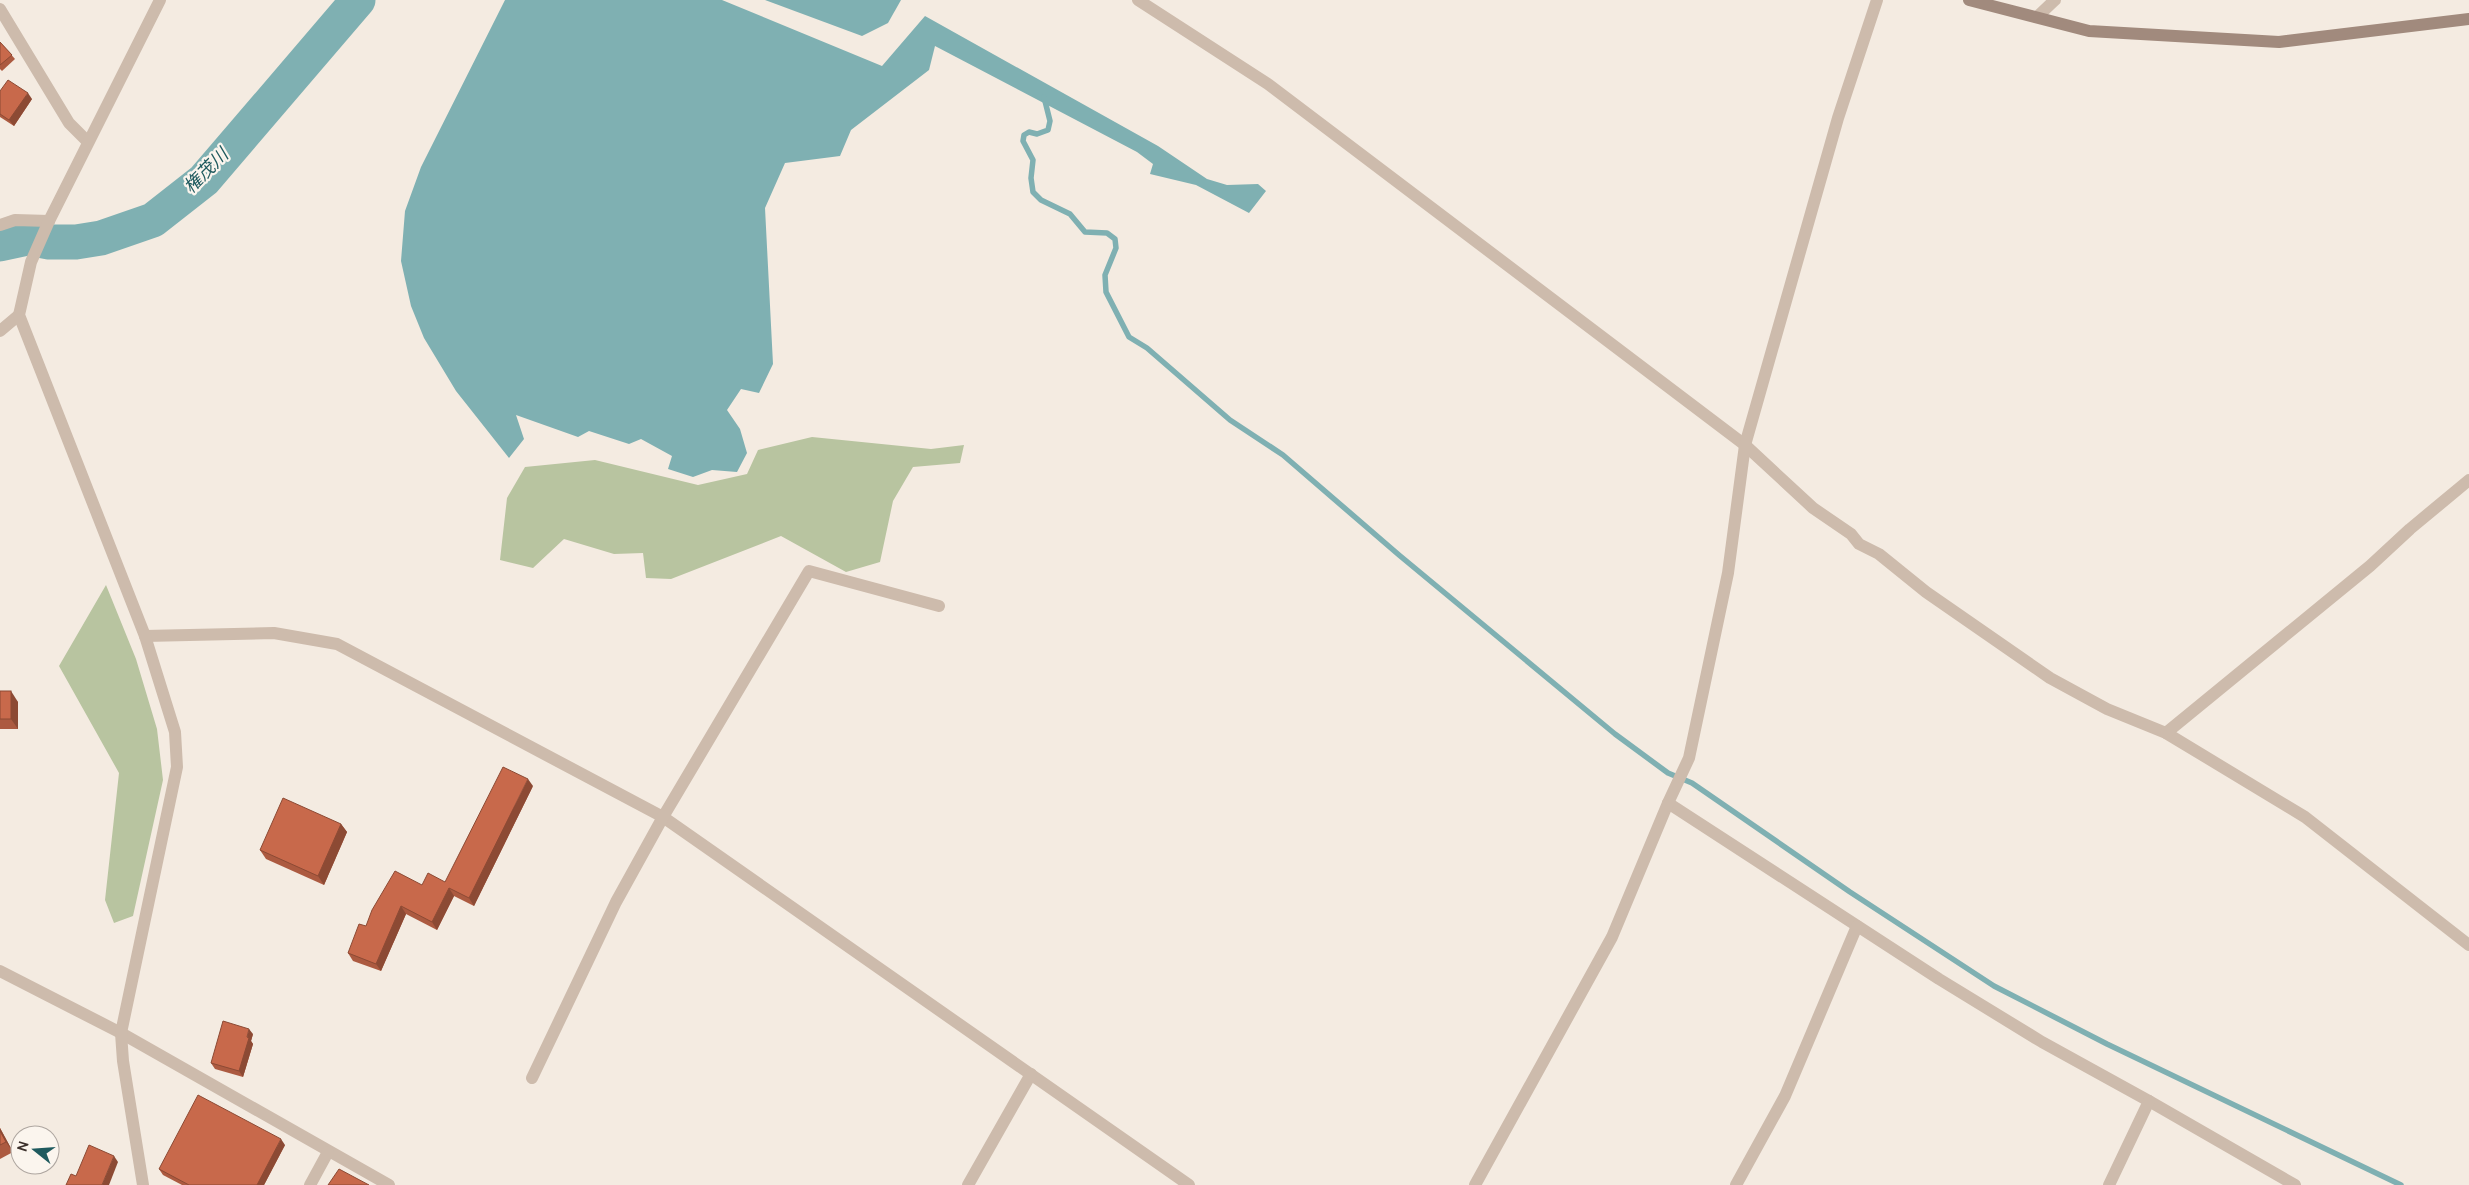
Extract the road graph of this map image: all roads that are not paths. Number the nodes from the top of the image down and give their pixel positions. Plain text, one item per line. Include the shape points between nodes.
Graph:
1 (160, 0) edge
2 (1138, 0) edge
3 (1876, 0) edge
4 (1970, 0) edge
5 (2055, 0) edge
6 (0, 9) edge
7 (2038, 16) junction
8 (2469, 19) edge
9 (88, 142) junction
10 (47, 224) junction
11 (0, 225) edge
12 (19, 315) junction
13 (0, 331) edge
14 (1746, 445) junction
15 (2469, 480) edge
16 (939, 606) dead end
17 (145, 636) junction
18 (2166, 733) junction
19 (1671, 797) junction
20 (663, 817) junction
21 (1857, 926) junction
22 (2469, 945) edge
23 (0, 972) edge
24 (121, 1033) junction
25 (1030, 1074) junction
26 (532, 1078) dead end
27 (2149, 1101) junction
28 (328, 1152) junction
29 (143, 1185) edge
30 (310, 1185) edge
31 (389, 1185) edge
32 (968, 1185) edge
33 (1188, 1185) edge
34 (1475, 1185) edge
35 (1736, 1185) edge
36 (2109, 1185) edge
37 (2295, 1185) edge

1 - 9 street
2 - 14 street via 1268,84
3 - 14 street via 1838,118
4 - 7 main road
5 - 7 street
6 - 9 street via 69,123
7 - 8 main road via 2089,31 2279,42
9 - 10 street
10 - 11 street via 15,220
10 - 12 street via 35,253
12 - 13 street
12 - 17 street
14 - 18 street via 1813,508 1851,534 1859,544 1879,554 1926,592 2050,678 2106,709
14 - 19 street via 1728,573 1690,758
15 - 18 street via 2370,566
16 - 20 street via 809,571
17 - 20 street via 274,633 337,644
17 - 24 street via 175,732 177,767
18 - 22 street via 2305,817
19 - 21 street
19 - 34 street via 1612,937
20 - 25 street
20 - 26 street via 616,902
21 - 27 street via 2042,1042
21 - 35 street via 1785,1096
23 - 24 street
24 - 28 street
24 - 29 street
25 - 32 street
25 - 33 street
27 - 36 street
27 - 37 street
28 - 30 street
28 - 31 street

